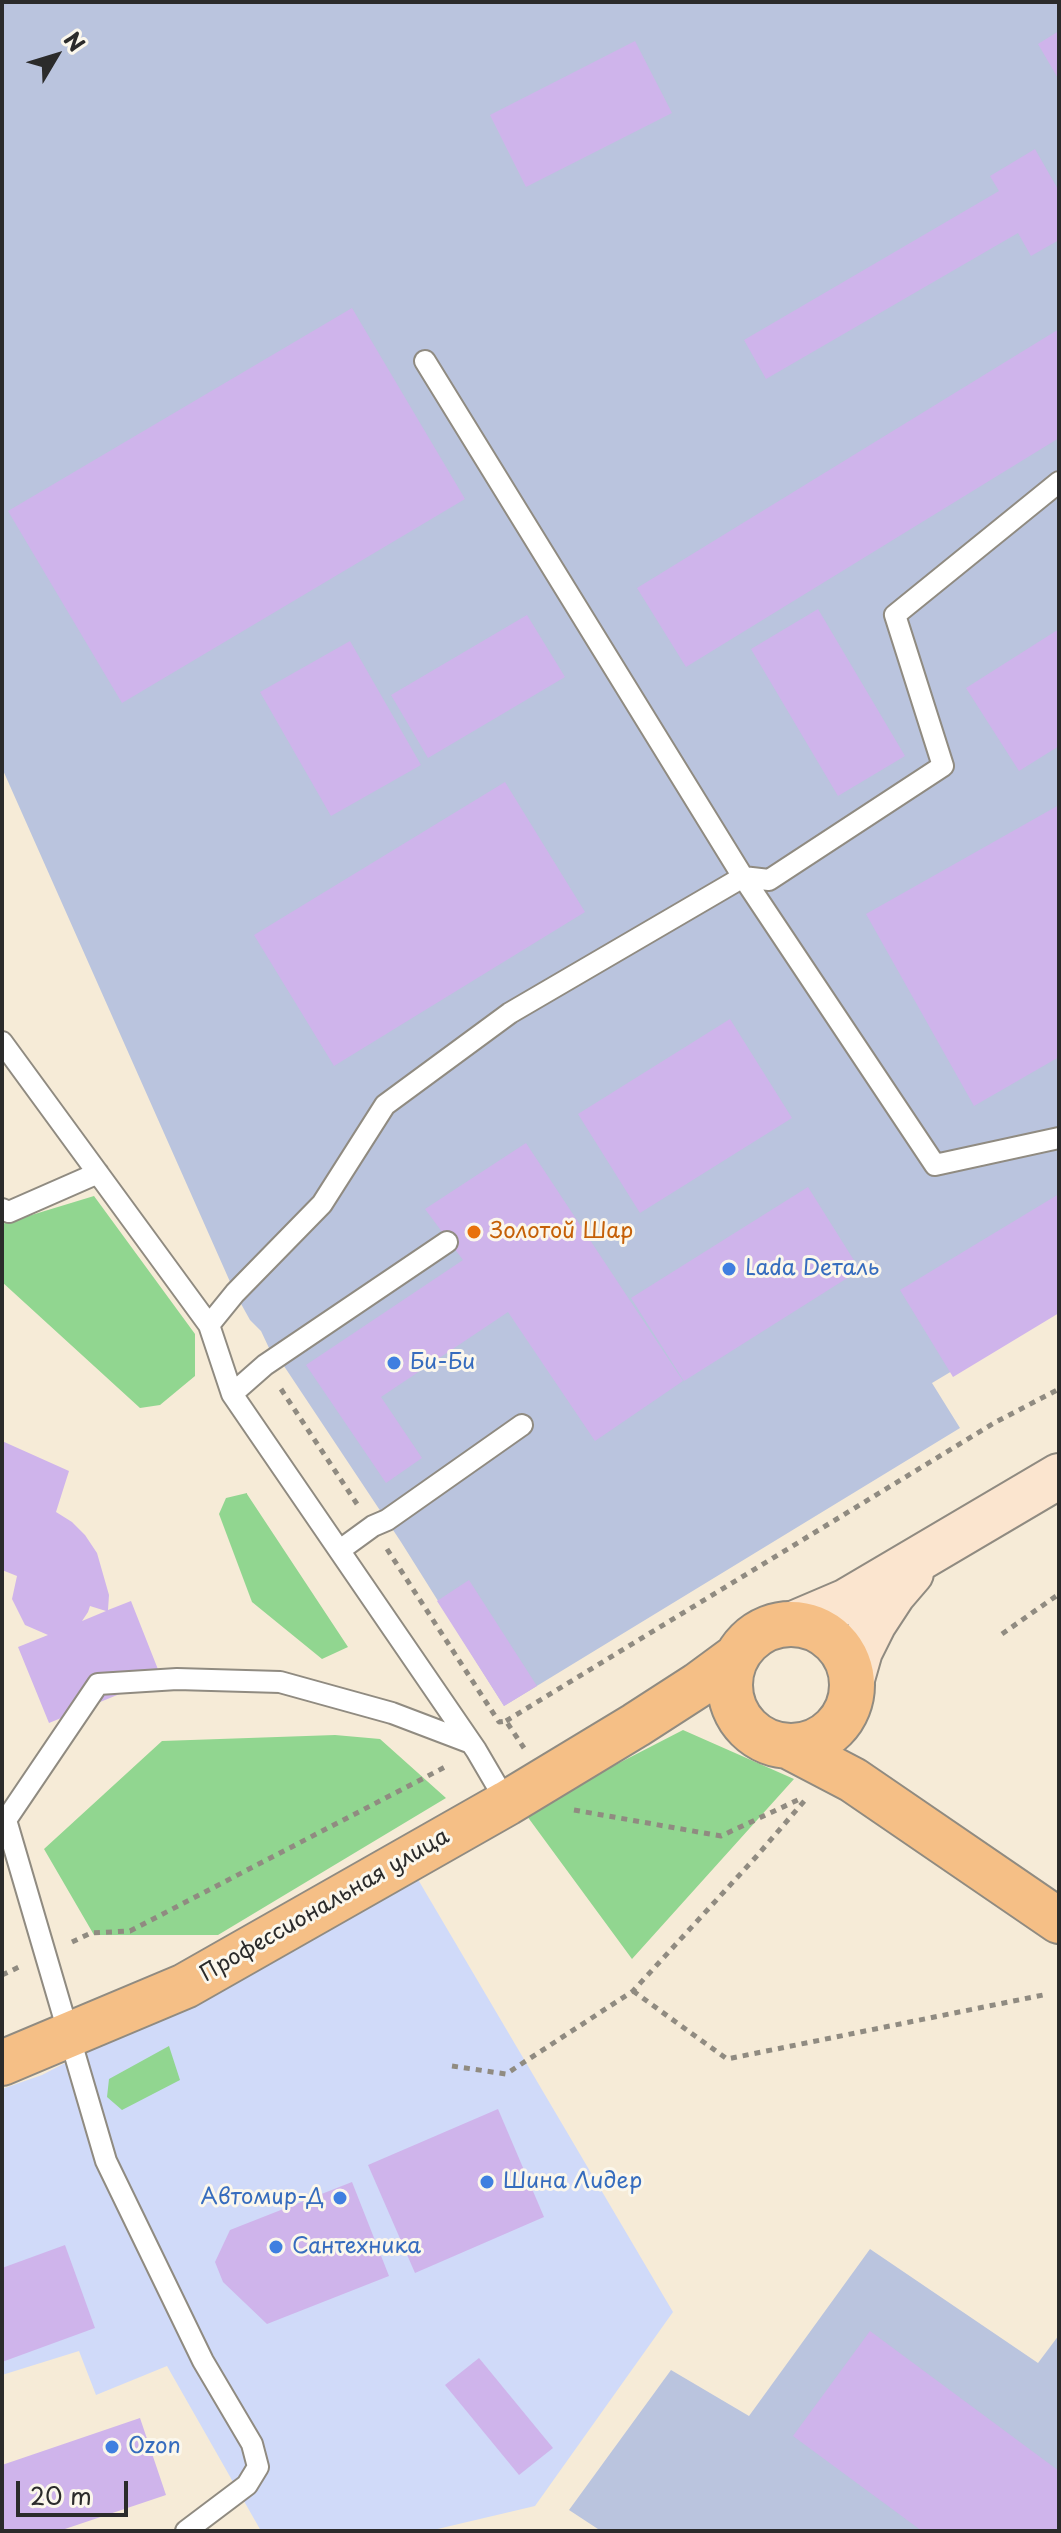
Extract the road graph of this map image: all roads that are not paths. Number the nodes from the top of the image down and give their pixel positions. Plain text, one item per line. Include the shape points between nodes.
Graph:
1 (425, 361) dead end
2 (1059, 482) edge
3 (743, 877) junction
4 (2, 1042) edge
5 (1059, 1138) edge
6 (98, 1173) junction
7 (2, 1209) edge
8 (447, 1242) dead end
9 (209, 1325) junction
10 (232, 1394) junction
11 (522, 1425) dead end
12 (1059, 1476) edge
13 (340, 1550) junction
14 (929, 1553) junction
15 (793, 1624) junction
16 (736, 1657) junction
17 (848, 1696) junction
18 (743, 1723) junction
19 (636, 1725) junction
20 (788, 1746) junction
21 (474, 1747) junction
22 (507, 1803) junction
23 (902, 1813) junction
24 (3, 1819) edge
25 (1059, 1921) edge
26 (68, 2037) junction
27 (2, 2063) edge
28 (186, 2531) edge

1 - 3 lane
2 - 3 lane via 895,615 943,766 769,880
3 - 5 lane via 935,1165
3 - 9 lane via 510,1013 385,1105 322,1204
4 - 6 lane
6 - 7 lane via 9,1212
6 - 9 lane
8 - 10 lane via 265,1365
9 - 10 lane
10 - 13 lane
11 - 13 lane
12 - 14 main road, Профессиональная улица
13 - 21 lane
14 - 15 main road, Профессиональная улица via 847,1601
14 - 17 main road, Профессиональная улица via 874,1623
15 - 16 main road, Профессиональная улица via 759,1632
15 - 17 main road via 826,1635 838,1647 847,1662
16 - 18 main road via 730,1691
16 - 19 main road, Профессиональная улица
17 - 20 main road, Профессиональная улица via 835,1727 822,1738
17 - 23 main road via 849,1749
18 - 19 main road, Профессиональная улица via 704,1712 672,1713
18 - 20 main road, Профессиональная улица via 771,1743
19 - 22 main road, Профессиональная улица
20 - 23 main road
21 - 22 lane
21 - 24 lane via 392,1713 280,1682 177,1679 98,1684
22 - 26 main road, Профессиональная улица via 185,1986
23 - 25 main road
24 - 26 lane
26 - 27 main road, Профессиональная улица
26 - 28 lane via 106,2161 203,2361 252,2444 258,2467 247,2485

